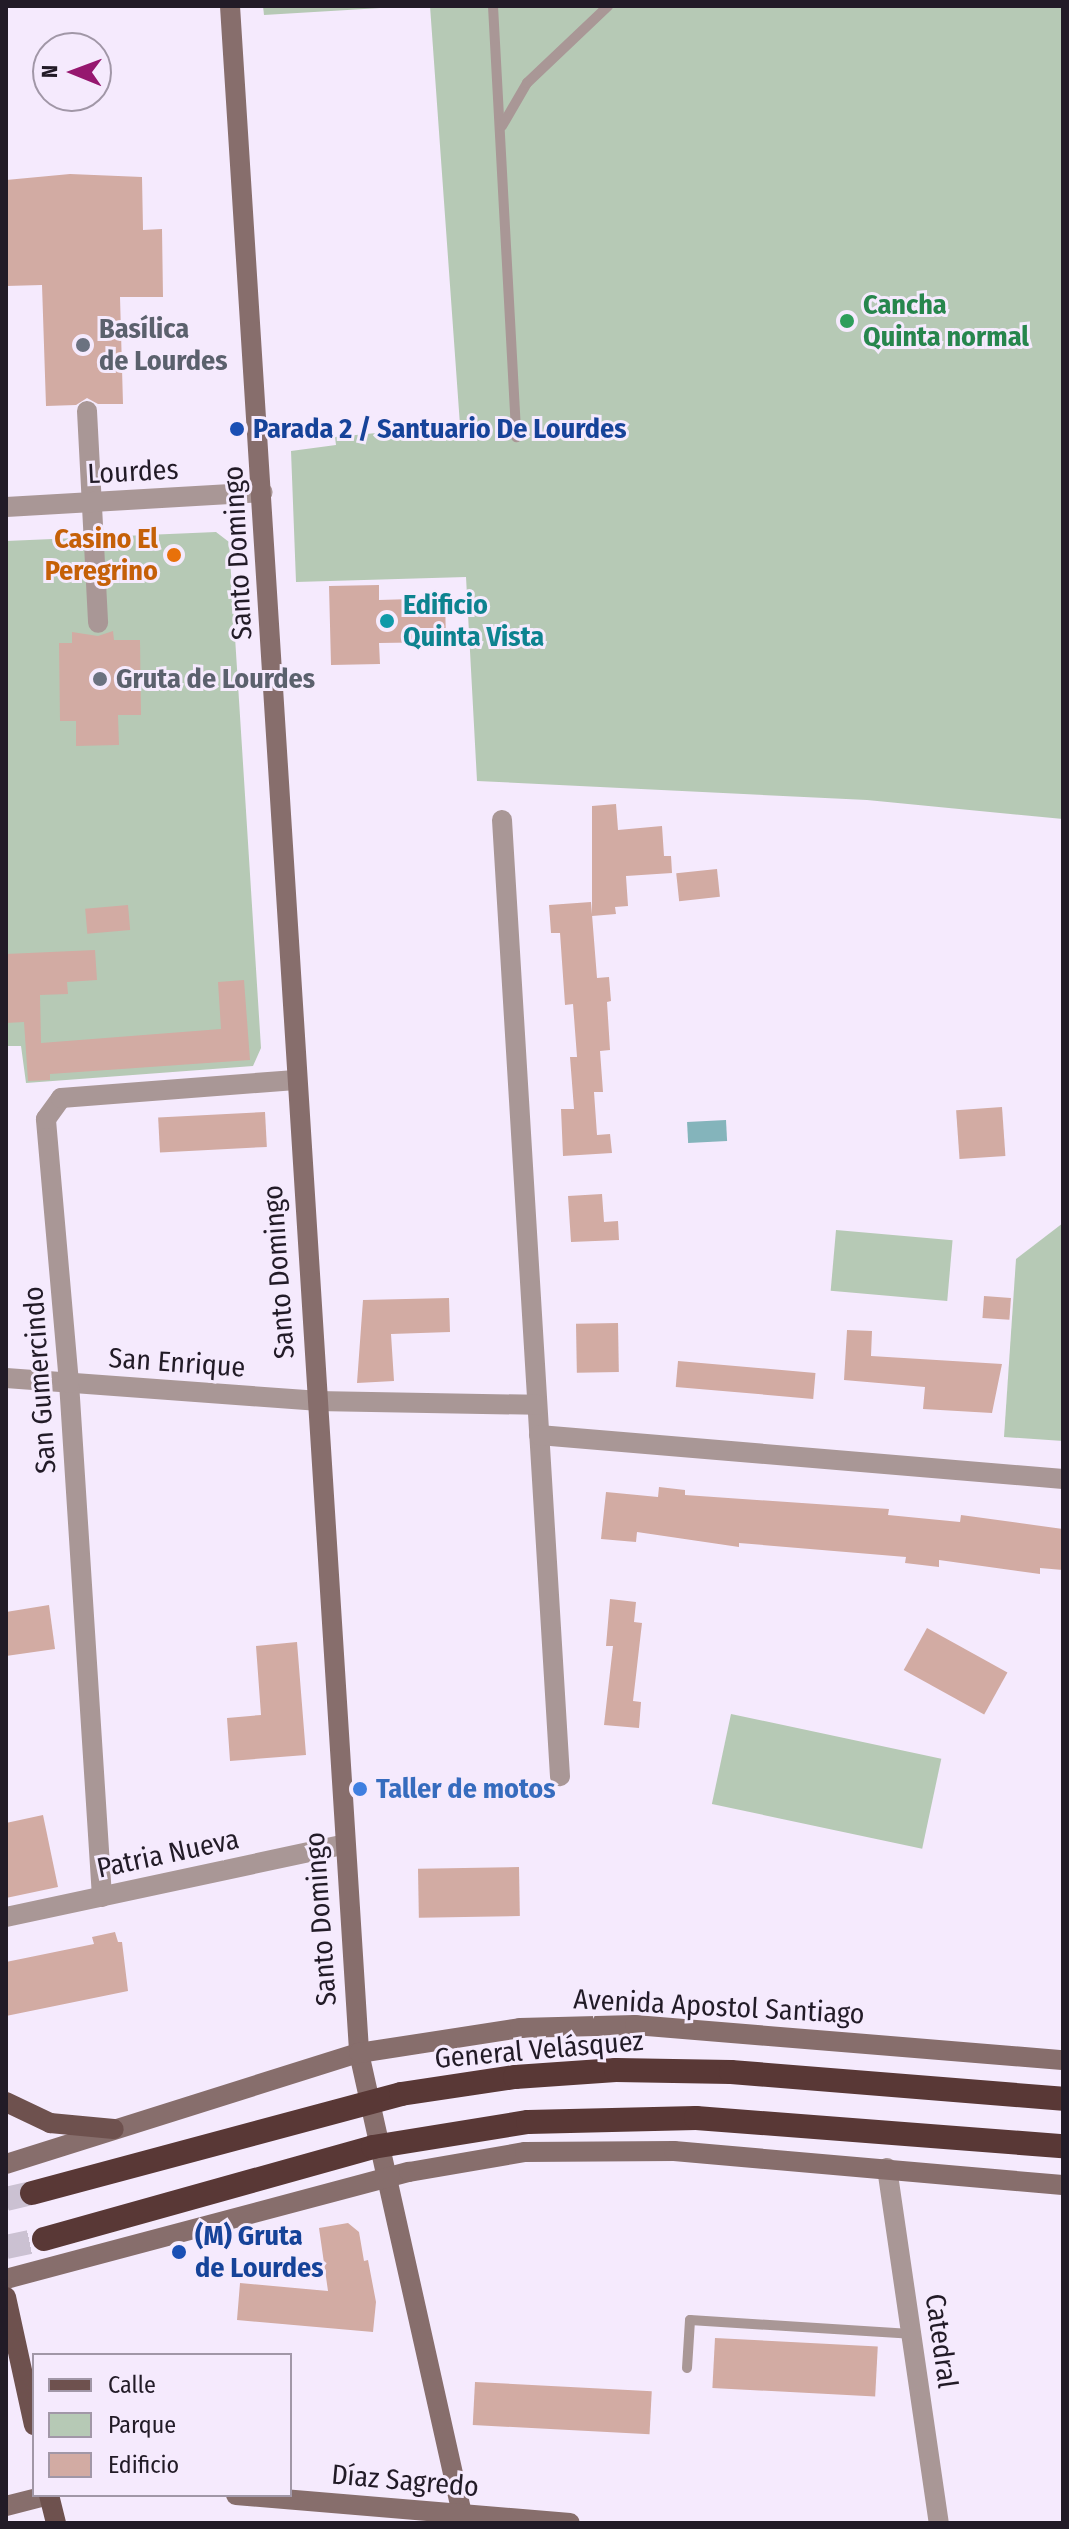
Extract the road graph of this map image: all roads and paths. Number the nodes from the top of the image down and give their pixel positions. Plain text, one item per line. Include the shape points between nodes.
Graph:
1 (230, 6) edge
2 (493, 6) edge
3 (608, 6) edge
4 (501, 131) junction
5 (87, 411) dead end
6 (516, 437) dead end
7 (263, 492) junction
8 (92, 502) junction
9 (6, 507) edge
10 (98, 623) dead end
11 (502, 820) dead end
12 (295, 1080) junction
13 (6, 1378) edge
14 (69, 1383) junction
15 (316, 1401) junction
16 (537, 1405) junction
17 (539, 1435) junction
18 (1063, 1479) edge
19 (560, 1776) dead end
20 (342, 1845) junction
21 (102, 1897) junction
22 (6, 1917) edge
23 (359, 2053) junction
24 (1063, 2060) edge
25 (1063, 2099) edge
26 (6, 2102) edge
27 (114, 2129) junction
28 (1063, 2146) edge
29 (6, 2164) edge
30 (887, 2168) junction
31 (388, 2177) junction
32 (1063, 2185) edge
33 (32, 2193) tunnel mouth
34 (44, 2239) tunnel mouth
35 (6, 2279) edge
36 (6, 2297) edge
37 (911, 2334) junction
38 (687, 2368) dead end
39 (32, 2416) edge
40 (41, 2497) edge
41 (50, 2497) edge
42 (256, 2497) edge
43 (6, 2506) edge
44 (463, 2518) edge
45 (56, 2523) edge
46 (570, 2523) edge
47 (939, 2523) edge

1 - 7 street, Santo Domingo
2 - 4 lane
3 - 4 lane via 527,83
4 - 6 lane
5 - 8 street
7 - 8 street, Lourdes
7 - 12 street, Santo Domingo
8 - 9 street, Lourdes
8 - 10 street
11 - 16 street
12 - 14 street, San Gumercindo via 61,1098 52,1106 46,1119
12 - 15 street, Santo Domingo
13 - 14 street, San Enrique
14 - 15 street, San Enrique
14 - 21 street, San Gumercindo
15 - 16 street, San Enrique
15 - 20 street, Santo Domingo
16 - 17 street
17 - 18 street
17 - 19 street
20 - 21 street, Patria Nueva
20 - 23 street, Santo Domingo
21 - 22 street, Patria Nueva
23 - 24 street, Avenida Apostol Santiago via 520,2028 635,2025
23 - 27 street, Avenida Apostol Santiago
23 - 31 street, Santo Domingo
25 - 33 highway, General Velásquez via 702,2071 515,2077 401,2094
26 - 27 main road via 50,2123
27 - 29 street, Avenida Apostol Santiago
28 - 34 highway via 696,2118 528,2122 373,2147
30 - 31 street via 621,2149 525,2152
30 - 32 street
30 - 37 street, Catedral
31 - 35 street
31 - 44 street, Santo Domingo
36 - 39 main road
37 - 38 lane via 690,2320
37 - 47 street, Catedral
40 - 43 street
41 - 45 main road
42 - 44 street, Díaz Sagredo
44 - 46 street, Díaz Sagredo

